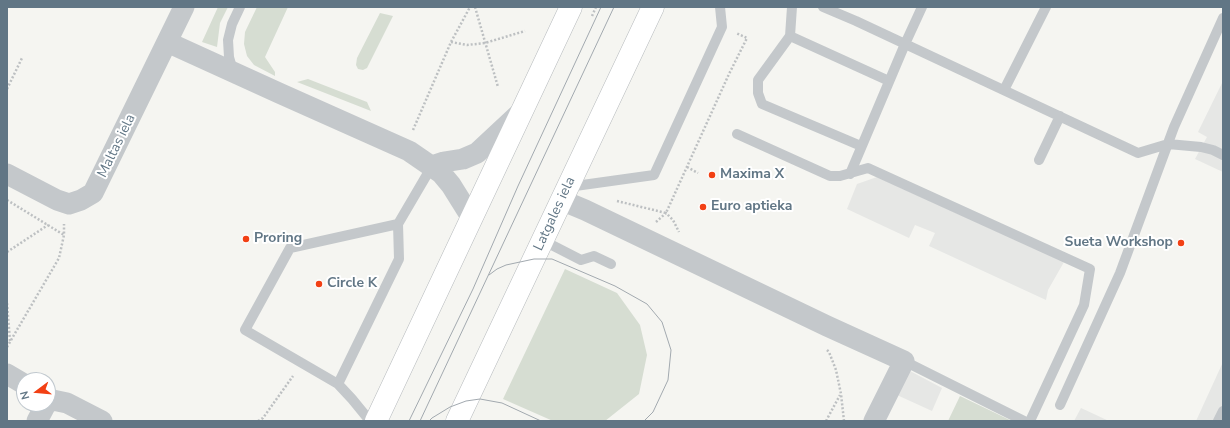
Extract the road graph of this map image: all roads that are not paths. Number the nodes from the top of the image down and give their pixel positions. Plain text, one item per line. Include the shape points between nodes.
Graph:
1 (184, 7) edge
2 (240, 7) edge
3 (571, 7) edge
4 (653, 7) edge
5 (720, 7) edge
6 (792, 7) edge
7 (823, 7) edge
8 (922, 7) edge
9 (1046, 7) edge
10 (1223, 18) edge
11 (790, 36) junction
12 (167, 42) junction
13 (905, 44) junction
14 (234, 72) junction
15 (889, 81) junction
16 (1004, 90) junction
17 (523, 111) junction
18 (1060, 116) junction
19 (737, 134) dead end
20 (1168, 144) junction
21 (862, 146) junction
22 (1223, 155) edge
23 (1039, 160) dead end
24 (432, 166) junction
25 (850, 174) junction
26 (9, 180) edge
27 (564, 194) junction
28 (471, 217) junction
29 (398, 224) junction
30 (542, 240) junction
31 (611, 264) dead end
32 (904, 361) junction
33 (7, 374) edge
34 (16, 379) edge
35 (338, 384) junction
36 (56, 402) edge
37 (1060, 405) dead end
38 (1223, 411) edge
39 (42, 412) edge
40 (37, 421) edge
41 (102, 421) edge
42 (370, 421) edge
43 (376, 421) edge
44 (457, 421) edge
45 (874, 421) edge
46 (1024, 421) edge
47 (1030, 421) edge
48 (1218, 421) edge

1 - 12 street, Maltas iela
2 - 14 lane via 228,40 229,58
3 - 17 highway
4 - 27 highway, Latgales iela
5 - 27 lane via 722,27 654,175
6 - 11 lane
7 - 13 lane
8 - 13 lane
9 - 16 lane
10 - 20 lane
11 - 15 lane
11 - 21 lane via 758,80 758,93 762,104
12 - 14 street
12 - 26 street, Maltas iela via 93,193 69,204
13 - 15 lane
13 - 16 lane
14 - 24 street via 409,151
15 - 21 lane
16 - 18 lane
17 - 24 street via 477,152 463,159
17 - 28 highway
18 - 20 lane via 1138,153
18 - 23 lane
19 - 25 lane via 830,176
20 - 22 lane via 1201,147
20 - 37 lane via 1120,273
21 - 25 lane
24 - 28 street via 451,185
24 - 29 lane
25 - 47 lane via 868,168 1090,268 1084,305
27 - 30 highway, Latgales iela
27 - 32 street via 585,210
28 - 43 highway
29 - 35 lane via 399,259
29 - 35 lane via 290,248 245,330
30 - 31 lane via 581,260 594,256
30 - 44 highway, Latgales iela
32 - 45 street
32 - 46 lane
33 - 34 street
35 - 42 lane
36 - 41 street via 67,403
38 - 48 lane
39 - 40 street

